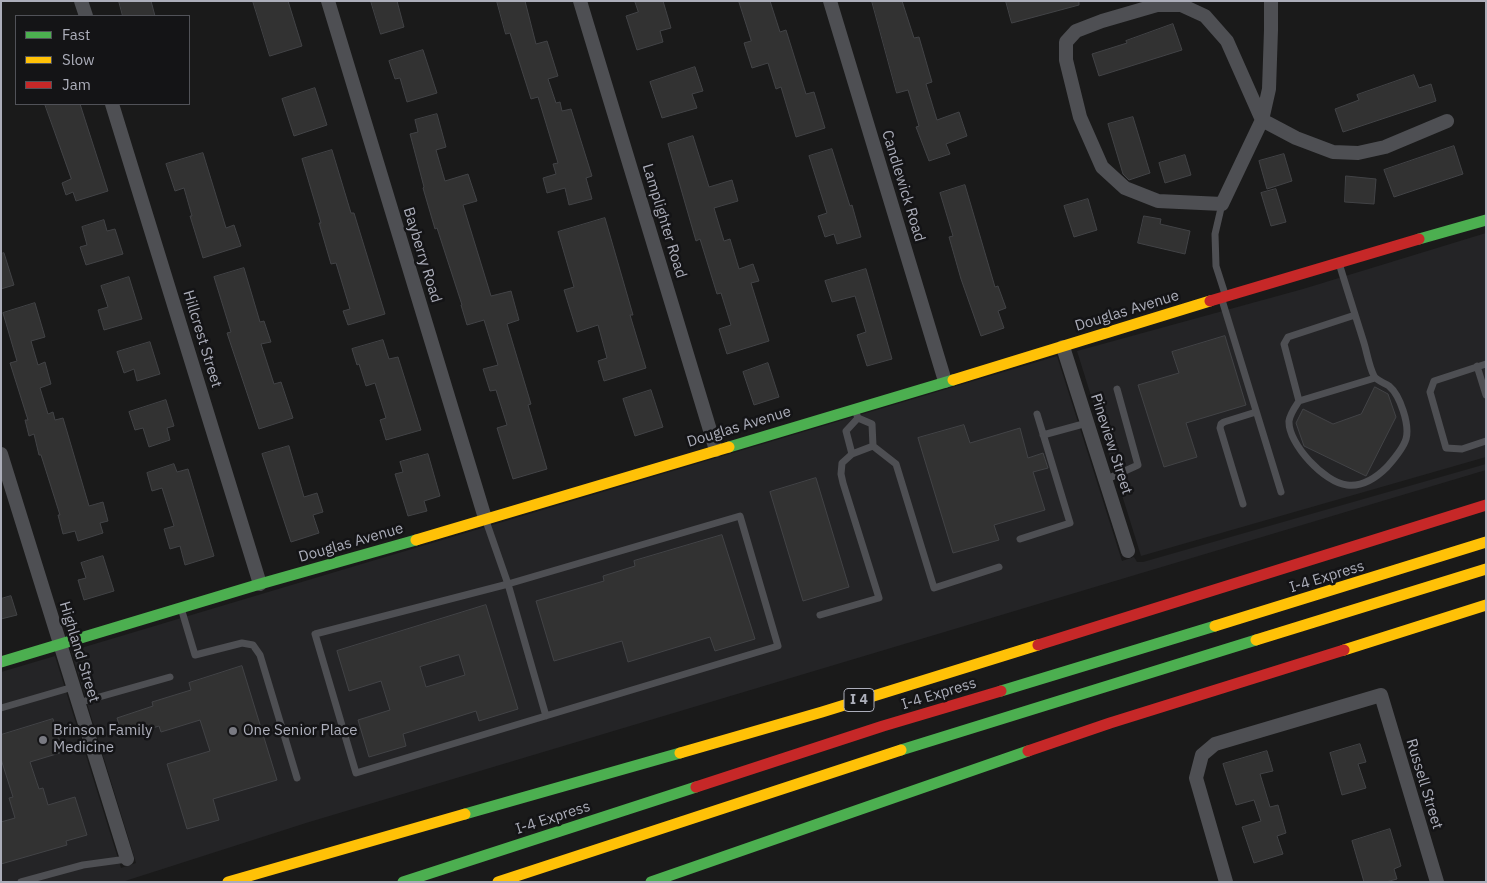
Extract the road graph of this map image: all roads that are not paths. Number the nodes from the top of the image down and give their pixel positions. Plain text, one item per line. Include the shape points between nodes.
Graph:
1 (81, 1) edge
2 (328, 1) edge
3 (580, 1) edge
4 (830, 1) edge
5 (1271, 1) edge
6 (86, 15) edge
7 (112, 105) edge
8 (1262, 120) junction
9 (1447, 121) dead end
10 (1222, 204) junction
11 (1485, 224) edge
12 (1339, 263) junction
13 (1224, 297) junction
14 (1355, 315) junction
15 (1063, 347) junction
16 (1486, 364) edge
17 (1477, 366) junction
18 (1375, 378) junction
19 (945, 381) junction
20 (1117, 389) dead end
21 (1486, 395) edge
22 (1299, 401) junction
23 (1256, 412) junction
24 (856, 413) junction
25 (1036, 414) dead end
26 (1087, 423) junction
27 (1043, 435) junction
28 (1486, 440) edge
29 (873, 446) junction
30 (716, 450) junction
31 (1, 454) edge
32 (852, 454) junction
33 (1105, 480) junction
34 (1281, 492) dead end
35 (1243, 504) dead end
36 (1486, 505) edge
37 (485, 518) junction
38 (1020, 539) dead end
39 (1486, 542) edge
40 (1128, 551) dead end
41 (999, 567) dead end
42 (1486, 569) edge
43 (260, 584) junction
44 (508, 584) junction
45 (1486, 605) edge
46 (181, 608) junction
47 (820, 615) dead end
48 (60, 645) junction
49 (1, 662) edge
50 (170, 677) dead end
51 (73, 687) junction
52 (78, 703) junction
53 (1, 708) edge
54 (546, 716) junction
55 (297, 778) dead end
56 (126, 859) joint
57 (21, 882) edge
58 (228, 882) edge
59 (403, 882) edge
60 (498, 882) edge
61 (651, 882) edge
62 (1226, 882) edge
63 (1437, 882) edge

1 - 6 street
2 - 37 street, Bayberry Road
3 - 30 street, Lamplighter Road
4 - 19 street, Candlewick Road
5 - 8 street via 1269,89
7 - 43 street, Hillcrest Street
8 - 9 street via 1296,138 1334,152 1358,153 1385,147
8 - 10 street
8 - 10 street via 1228,41 1205,16 1181,5 1157,5 1102,21 1076,31 1066,42 1066,60 1080,117 1102,167 1125,188 1158,201
10 - 13 lane via 1215,234 1216,266
11 - 12 main road, Douglas Avenue
12 - 13 main road, Douglas Avenue
12 - 14 lane
13 - 15 main road, Douglas Avenue
13 - 23 lane
14 - 18 lane
14 - 22 lane via 1288,337 1284,344
15 - 19 main road, Douglas Avenue
15 - 26 street, Pineview Street
16 - 17 lane
17 - 21 lane
17 - 28 lane via 1434,381 1430,392 1446,448 1462,449
18 - 22 lane
18 - 22 lane via 1394,391 1406,421 1406,438 1398,455 1379,475 1357,485 1346,486 1325,477 1300,450 1289,422
19 - 24 main road, Douglas Avenue
20 - 33 lane via 1138,464
23 - 34 lane
23 - 35 lane via 1224,422 1220,428
24 - 29 lane via 872,424
24 - 30 main road, Douglas Avenue
24 - 32 lane via 846,431
25 - 27 lane
26 - 27 lane
26 - 33 street, Pineview Street
27 - 38 lane via 1070,523
29 - 32 lane
29 - 41 lane via 896,464 934,588
30 - 37 main road, Douglas Avenue
31 - 48 street, Highland Street
32 - 47 lane via 842,463 841,474 879,598
33 - 40 street, Pineview Street
36 - 58 main road, I 4 via 822,712
37 - 43 main road, Douglas Avenue
37 - 44 lane
39 - 59 main road, I-4 Express via 883,726
42 - 60 main road via 878,757
43 - 46 main road, Douglas Avenue
44 - 54 lane
44 - 54 lane via 315,634 356,773
44 - 54 lane via 740,516 778,646
45 - 61 main road via 1110,723
46 - 48 main road, Douglas Avenue
46 - 55 lane via 195,655 242,643 253,646 260,655
48 - 49 main road, Douglas Avenue
48 - 51 street, Highland Street
50 - 52 lane
51 - 52 street, Highland Street
51 - 53 lane
52 - 56 street, Highland Street
56 - 57 lane via 83,865
62 - 63 street, Russell Street via 1196,778 1202,755 1215,744 1381,695

